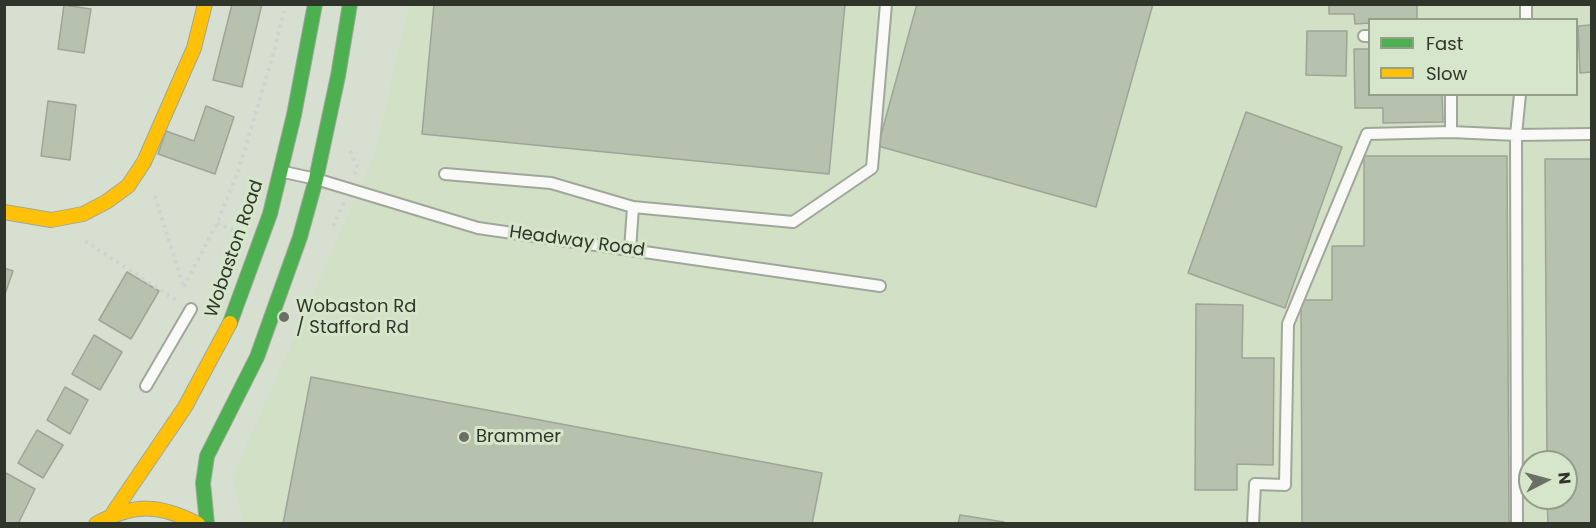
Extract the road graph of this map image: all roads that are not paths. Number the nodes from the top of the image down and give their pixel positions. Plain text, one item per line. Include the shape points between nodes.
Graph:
1 (205, 4) edge
2 (315, 4) edge
3 (350, 4) edge
4 (886, 4) edge
5 (1451, 96) edge
6 (1520, 96) edge
7 (1451, 132) junction
8 (1592, 134) edge
9 (1516, 135) junction
10 (280, 171) junction
11 (445, 174) dead end
12 (316, 179) junction
13 (633, 207) junction
14 (4, 212) edge
15 (630, 250) junction
16 (880, 286) dead end
17 (190, 309) road end
18 (146, 386) dead end
19 (113, 513) junction
20 (96, 524) edge
21 (198, 524) edge
22 (207, 524) edge
23 (1253, 524) edge
24 (1517, 524) edge

1 - 14 main road via 194,48 144,162 128,186 83,214 51,220
2 - 10 main road, Wobaston Road
3 - 12 main road
4 - 13 lane via 872,168 793,222
5 - 7 lane
6 - 9 lane
7 - 9 lane
7 - 23 lane via 1368,134 1288,324 1285,485 1255,484
8 - 9 lane
9 - 24 lane
10 - 12 lane, Headway Road
10 - 19 main road, Wobaston Road via 270,214 234,315 185,407
11 - 13 lane via 551,183
12 - 15 lane, Headway Road via 477,228
12 - 22 main road via 300,237 257,357 207,456 203,483
13 - 15 lane
15 - 16 lane, Headway Road
17 - 18 lane
19 - 20 main road
19 - 21 main road via 136,507 159,508

